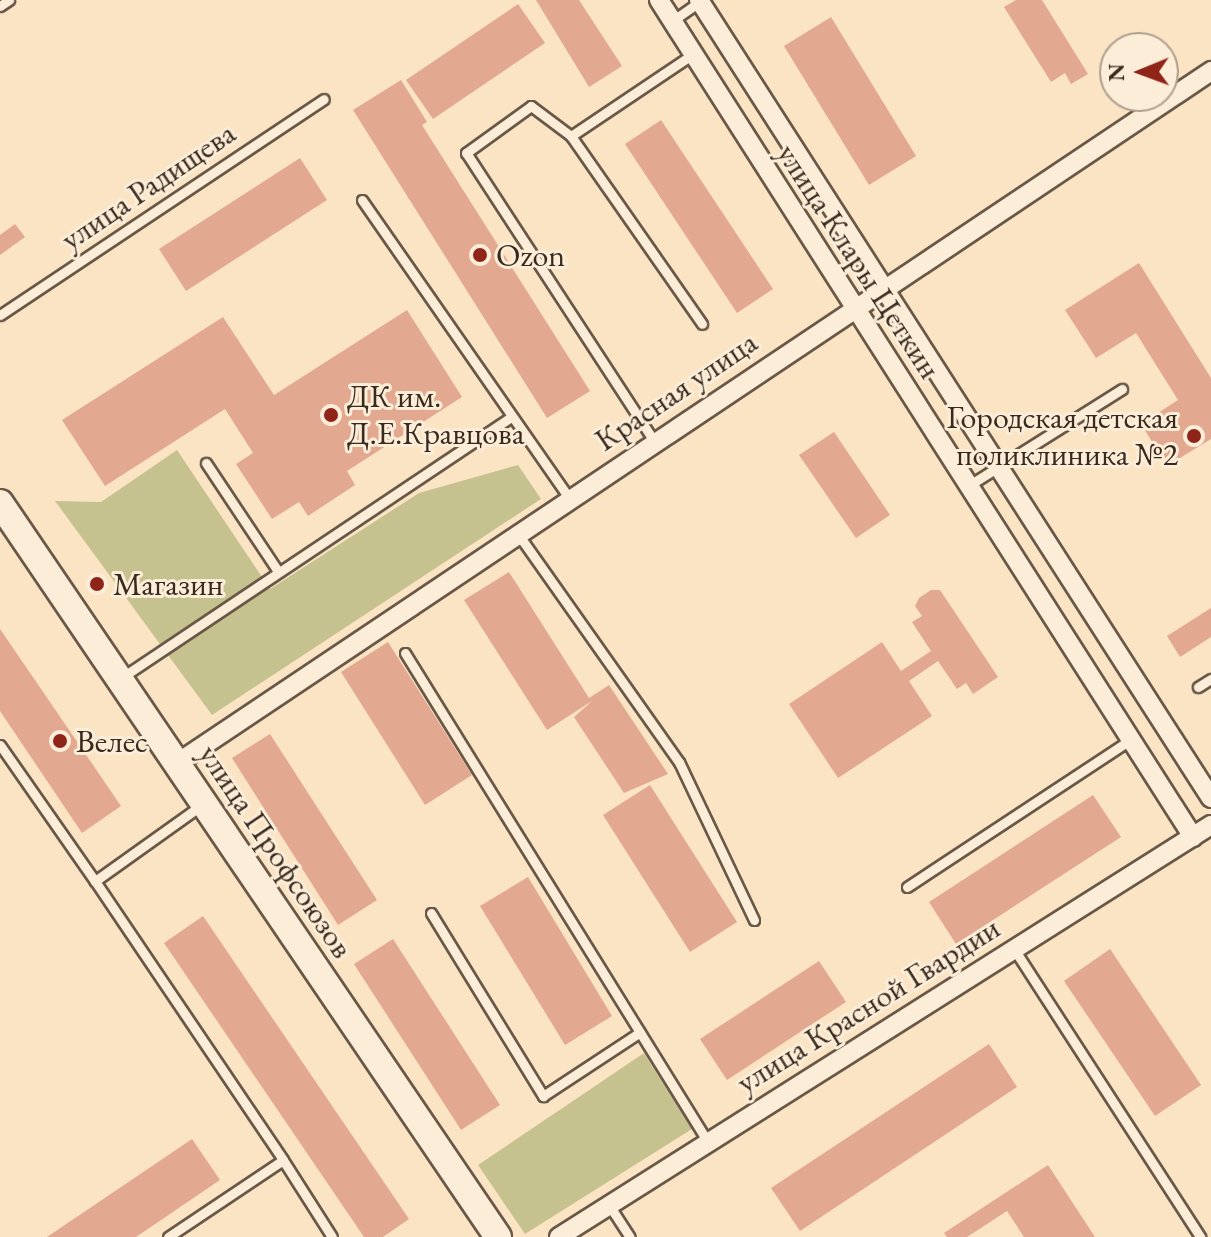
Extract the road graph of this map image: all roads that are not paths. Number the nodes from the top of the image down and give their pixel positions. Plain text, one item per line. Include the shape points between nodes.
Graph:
1 (9, 0) edge
2 (659, 0) edge
3 (700, 1) edge
4 (0, 6) edge
5 (669, 23) junction
6 (690, 56) junction
7 (1210, 75) edge
8 (324, 99) dead end
9 (571, 136) junction
10 (362, 200) dead end
11 (884, 284) junction
12 (854, 307) junction
13 (0, 315) edge
14 (702, 324) dead end
15 (1122, 389) dead end
16 (510, 418) junction
17 (654, 441) junction
18 (206, 463) dead end
19 (999, 466) junction
20 (968, 486) junction
21 (570, 499) junction
22 (0, 503) edge
23 (518, 534) junction
24 (277, 570) junction
25 (405, 653) dead end
26 (119, 679) junction
27 (1211, 679) edge
28 (1198, 687) dead end
29 (1130, 740) junction
30 (0, 745) edge
31 (176, 764) junction
32 (1211, 798) edge
33 (204, 803) junction
34 (1211, 825) edge
35 (1193, 837) junction
36 (95, 881) junction
37 (907, 887) dead end
38 (431, 913) dead end
39 (754, 920) dead end
40 (1014, 949) junction
41 (640, 1032) junction
42 (708, 1142) junction
43 (283, 1160) junction
44 (609, 1205) junction
45 (168, 1237) edge
46 (332, 1237) edge
47 (497, 1237) edge
48 (559, 1237) edge
49 (630, 1237) edge
50 (1200, 1237) edge

1 - 4 lane
2 - 5 street, улица Клары Цеткин
3 - 5 lane
3 - 11 street
5 - 6 street, улица Клары Цеткин
6 - 9 lane
6 - 12 street, улица Клары Цеткин
7 - 11 street, Красная улица
8 - 13 lane, улица Радищева
9 - 14 lane
9 - 17 lane via 531,106 466,153
10 - 16 lane
11 - 12 street, Красная улица
11 - 19 street
12 - 17 street, Красная улица
12 - 20 street, улица Клары Цеткин
15 - 19 lane
16 - 21 lane
16 - 24 lane
17 - 21 street, Красная улица
18 - 24 lane
19 - 20 lane
19 - 32 street
20 - 29 street, улица Клары Цеткин
21 - 23 street, Красная улица
22 - 26 street, улица Профсоюзов
23 - 31 street, Красная улица
23 - 39 lane via 679,762
24 - 26 lane
25 - 41 lane
26 - 31 street, улица Профсоюзов
27 - 28 lane
29 - 35 street, улица Клары Цеткин
29 - 37 lane
30 - 36 lane
31 - 33 street, улица Профсоюзов
33 - 36 lane
33 - 47 street, улица Профсоюзов
34 - 35 street, улица Красной Гвардии
35 - 40 street, улица Красной Гвардии
36 - 43 lane
38 - 41 lane via 543,1096
40 - 42 street, улица Красной Гвардии
40 - 50 lane
41 - 42 lane
42 - 44 street, улица Красной Гвардии
43 - 45 lane
43 - 46 lane
44 - 48 street, улица Красной Гвардии
44 - 49 lane

